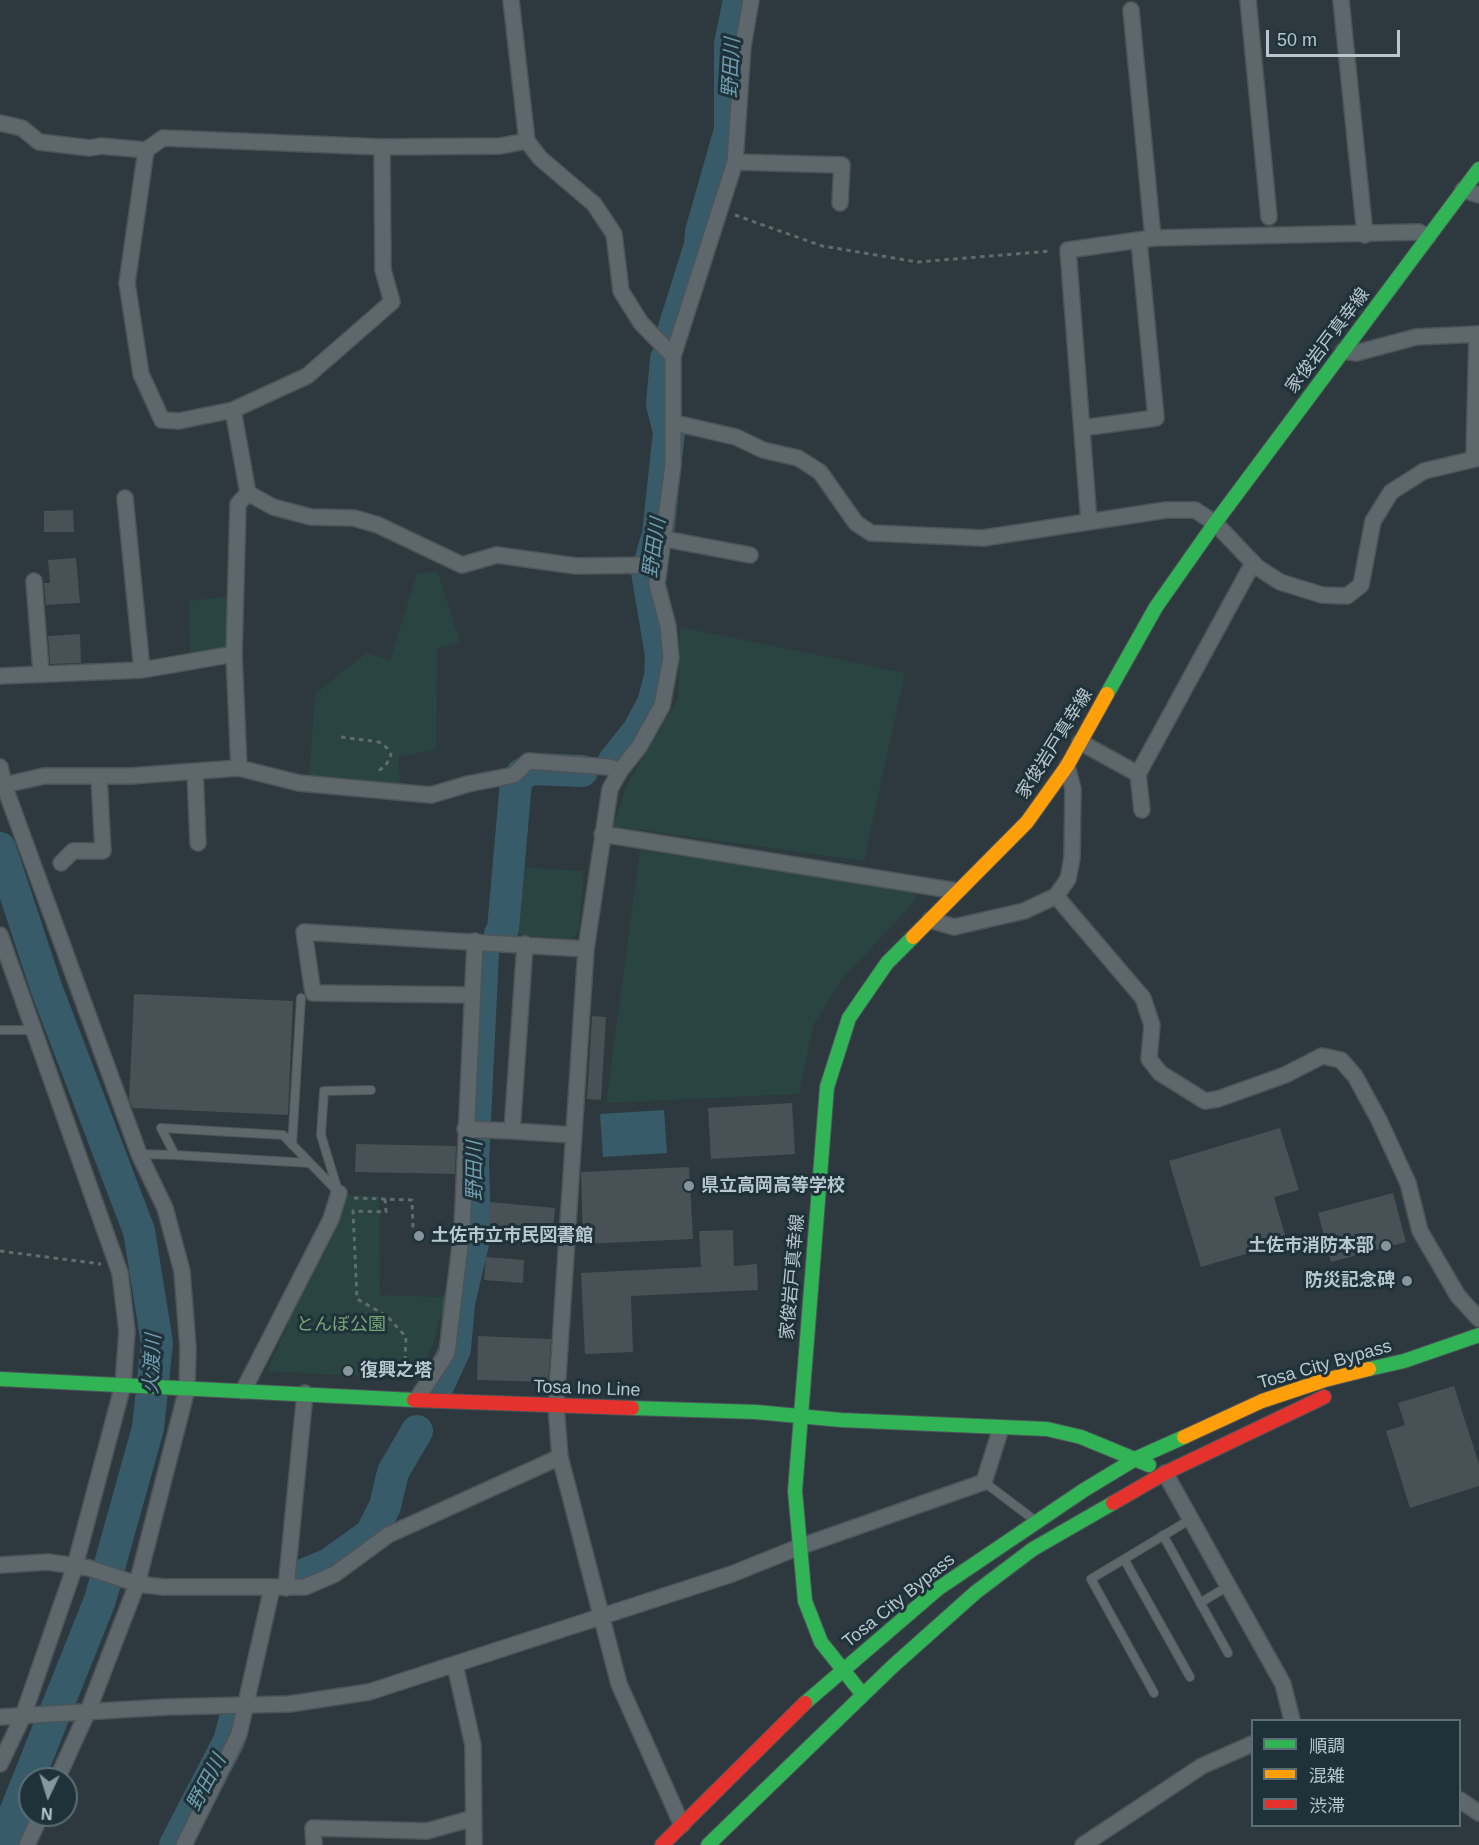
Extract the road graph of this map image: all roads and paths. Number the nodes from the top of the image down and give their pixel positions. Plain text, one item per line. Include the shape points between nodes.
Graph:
1 (511, 0) edge
2 (751, 0) edge
3 (1248, 0) edge
4 (1341, 0) edge
5 (1131, 10) dead end
6 (0, 123) edge
7 (527, 141) junction
8 (382, 147) junction
9 (146, 150) junction
10 (735, 162) junction
11 (1479, 169) edge
12 (1463, 190) junction
13 (1479, 195) edge
14 (840, 203) dead end
15 (720, 210) junction
16 (1269, 217) dead end
17 (1365, 236) junction
18 (1428, 237) junction
19 (1146, 239) junction
20 (1068, 250) junction
21 (1478, 334) edge
22 (1344, 351) junction
23 (673, 357) junction
24 (233, 410) junction
25 (675, 423) junction
26 (1082, 428) junction
27 (1476, 458) edge
28 (248, 493) junction
29 (125, 498) dead end
30 (1089, 522) junction
31 (1215, 523) junction
32 (665, 538) junction
33 (750, 555) dead end
34 (1253, 563) junction
35 (658, 565) junction
36 (34, 581) dead end
37 (234, 654) junction
38 (142, 669) junction
39 (41, 672) junction
40 (0, 676) edge
41 (341, 737) dead end
42 (1080, 742) junction
43 (1067, 766) junction
44 (0, 767) edge
45 (239, 768) junction
46 (195, 771) junction
47 (620, 771) junction
48 (1138, 774) junction
49 (99, 776) junction
50 (372, 777) dead end
51 (4, 785) junction
52 (1142, 810) dead end
53 (602, 834) junction
54 (198, 843) dead end
55 (61, 862) dead end
56 (957, 891) junction
57 (1056, 896) junction
58 (930, 920) junction
59 (0, 935) edge
60 (476, 941) junction
61 (525, 945) junction
62 (586, 949) junction
63 (473, 995) junction
64 (301, 998) dead end
65 (0, 1030) edge
66 (33, 1030) junction
67 (371, 1090) dead end
68 (465, 1129) junction
69 (512, 1131) junction
70 (574, 1135) junction
71 (292, 1145) junction
72 (139, 1154) junction
73 (175, 1155) junction
74 (309, 1163) junction
75 (338, 1195) junction
76 (385, 1199) junction
77 (413, 1229) dead end
78 (0, 1251) edge
79 (118, 1266) junction
80 (1479, 1319) edge
81 (1479, 1335) edge
82 (1404, 1361) junction
83 (0, 1379) edge
84 (430, 1379) junction
85 (126, 1385) junction
86 (182, 1388) junction
87 (243, 1391) junction
88 (305, 1393) junction
89 (417, 1399) junction
90 (556, 1406) junction
91 (800, 1417) junction
92 (1000, 1428) junction
93 (560, 1457) junction
94 (1137, 1458) junction
95 (1165, 1473) junction
96 (984, 1482) junction
97 (1191, 1519) junction
98 (1036, 1521) junction
99 (1163, 1535) junction
100 (798, 1546) junction
101 (1124, 1559) junction
102 (0, 1565) edge
103 (82, 1567) junction
104 (132, 1583) junction
105 (1228, 1586) junction
106 (279, 1588) junction
107 (1200, 1603) junction
108 (601, 1616) junction
109 (1228, 1653) dead end
110 (454, 1665) junction
111 (842, 1670) junction
112 (1190, 1677) dead end
113 (1154, 1693) dead end
114 (863, 1695) junction
115 (245, 1707) junction
116 (85, 1711) junction
117 (29, 1715) junction
118 (0, 1717) edge
119 (1292, 1719) edge
120 (1251, 1744) edge
121 (0, 1764) edge
122 (62, 1767) edge
123 (1461, 1801) edge
124 (1479, 1813) edge
125 (474, 1818) junction
126 (682, 1825) junction
127 (35, 1827) edge
128 (27, 1845) edge
129 (184, 1845) edge
130 (314, 1845) edge
131 (474, 1845) edge
132 (662, 1845) edge
133 (708, 1845) edge
134 (1083, 1845) edge

1 - 7 street
2 - 10 street
3 - 16 street
4 - 17 street
5 - 19 street
6 - 9 street via 22,128 39,142
7 - 8 street via 500,146
7 - 23 street via 540,158 594,204 614,234 621,291 641,323
8 - 9 street via 163,138
8 - 24 street via 383,270 392,302 307,376
9 - 24 street via 127,283 141,374 162,420 179,421
10 - 14 street via 842,165
10 - 15 street
11 - 12 main road, 家俊岩戸真幸線
12 - 13 street
12 - 18 main road, 家俊岩戸真幸線
15 - 20 path via 822,246 918,262
15 - 23 street
17 - 18 street via 1419,232
17 - 19 street
18 - 22 main road, 家俊岩戸真幸線
19 - 20 street
19 - 26 street via 1156,418
20 - 26 street
21 - 22 street via 1416,337 1356,353
21 - 27 street
22 - 31 main road, 家俊岩戸真幸線
23 - 25 street via 671,397
24 - 28 street
25 - 30 street via 736,437 763,450 798,458 820,472 856,523 871,533 983,538
25 - 32 street
26 - 30 street
27 - 34 street via 1424,471 1391,492 1373,521 1361,585 1347,596 1322,595 1280,582
28 - 35 street via 273,507 311,517 354,518 378,525 462,565 497,555 576,566
28 - 37 street via 238,504
29 - 38 street
30 - 31 street via 1166,510 1195,510
31 - 34 street
31 - 42 main road, 家俊岩戸真幸線 via 1156,607
32 - 33 street
32 - 35 street
34 - 48 street
35 - 47 street via 657,584 668,626 671,658 662,706
36 - 39 street
37 - 38 street
37 - 45 street
38 - 39 street
39 - 40 street
41 - 50 path via 379,742 387,748 391,755 386,765
42 - 43 main road, 家俊岩戸真幸線
42 - 48 street
43 - 56 main road, 家俊岩戸真幸線 via 1027,822
43 - 57 street via 1073,789 1072,858 1068,879
44 - 51 street
45 - 46 street
45 - 47 street via 299,783 431,795 514,775 528,761
46 - 49 street
46 - 54 street
47 - 53 street via 610,789
48 - 52 street
49 - 51 street via 44,776
49 - 55 street via 103,851 73,851
51 - 72 street
53 - 56 street
53 - 62 street
56 - 58 main road, 家俊岩戸真幸線
57 - 58 street via 1024,910 954,927
57 - 80 street via 1143,998 1152,1025 1149,1059 1160,1073 1205,1101 1218,1100 1285,1075 1322,1056 1341,1060 1355,1076 1379,1120 1408,1183 1420,1231 1458,1296
58 - 91 main road, 家俊岩戸真幸線 via 886,963 849,1018 827,1087
59 - 66 street
60 - 61 street
60 - 63 street
60 - 63 street via 304,932 313,993
61 - 62 street
61 - 69 street
62 - 70 street
63 - 68 street
64 - 71 lane
65 - 66 lane
66 - 79 street
67 - 75 lane via 324,1091 321,1135
68 - 69 street
68 - 84 street via 462,1228 447,1353
69 - 70 street
70 - 90 street
71 - 73 lane via 283,1135 161,1128
71 - 74 lane
72 - 73 lane
72 - 86 street via 165,1208 182,1271 188,1348
73 - 74 lane
74 - 75 lane
75 - 76 path
75 - 87 street via 331,1219
76 - 77 path via 412,1200
76 - 84 path via 386,1212 353,1210 357,1299 387,1316 405,1337 405,1359
78 - 79 path
79 - 85 street via 126,1331
81 - 82 main road
82 - 94 main road, Tosa City Bypass via 1325,1380 1262,1401
82 - 95 main road, Tosa City Bypass
83 - 85 main road, Tosa Ino Line
84 - 89 street
85 - 86 main road, Tosa Ino Line
85 - 103 street
86 - 87 main road, Tosa Ino Line
86 - 104 street
87 - 88 main road, Tosa Ino Line
88 - 89 main road, Tosa Ino Line
88 - 106 street
89 - 90 main road, Tosa Ino Line
90 - 91 main road, Tosa Ino Line via 756,1412
90 - 93 street
91 - 92 main road, Tosa Ino Line
91 - 100 main road, 家俊岩戸真幸線 via 795,1491
92 - 94 main road, Tosa Ino Line via 1047,1429
92 - 96 street
93 - 106 street via 388,1535 335,1574 305,1587
93 - 108 street
94 - 95 main road, Tosa Ino Line
94 - 98 main road, Tosa City Bypass
95 - 97 street
95 - 114 main road, Tosa City Bypass via 1033,1549 976,1592
96 - 98 lane
96 - 100 street
97 - 99 lane
97 - 105 street
98 - 111 main road, Tosa City Bypass via 939,1588
99 - 101 lane
99 - 107 lane
100 - 108 street via 732,1574
100 - 111 main road, 家俊岩戸真幸線 via 805,1601 820,1642
101 - 112 lane
101 - 113 lane via 1091,1579
102 - 103 street via 48,1562
103 - 104 street
103 - 117 street
104 - 106 street
104 - 116 street
105 - 107 lane
105 - 119 street via 1283,1684
106 - 115 street
107 - 109 lane
108 - 110 street
108 - 126 street via 620,1684
110 - 115 street via 369,1692
110 - 125 street via 473,1745
111 - 114 main road, 家俊岩戸真幸線
111 - 126 main road, Tosa City Bypass
114 - 133 main road, Tosa City Bypass
115 - 116 street
115 - 129 street via 239,1734
116 - 117 street
116 - 122 street
117 - 118 street
117 - 121 street
120 - 134 street via 1202,1766
123 - 124 street
125 - 130 street via 427,1831 314,1828
125 - 131 street
126 - 132 main road, Tosa City Bypass
127 - 128 street

